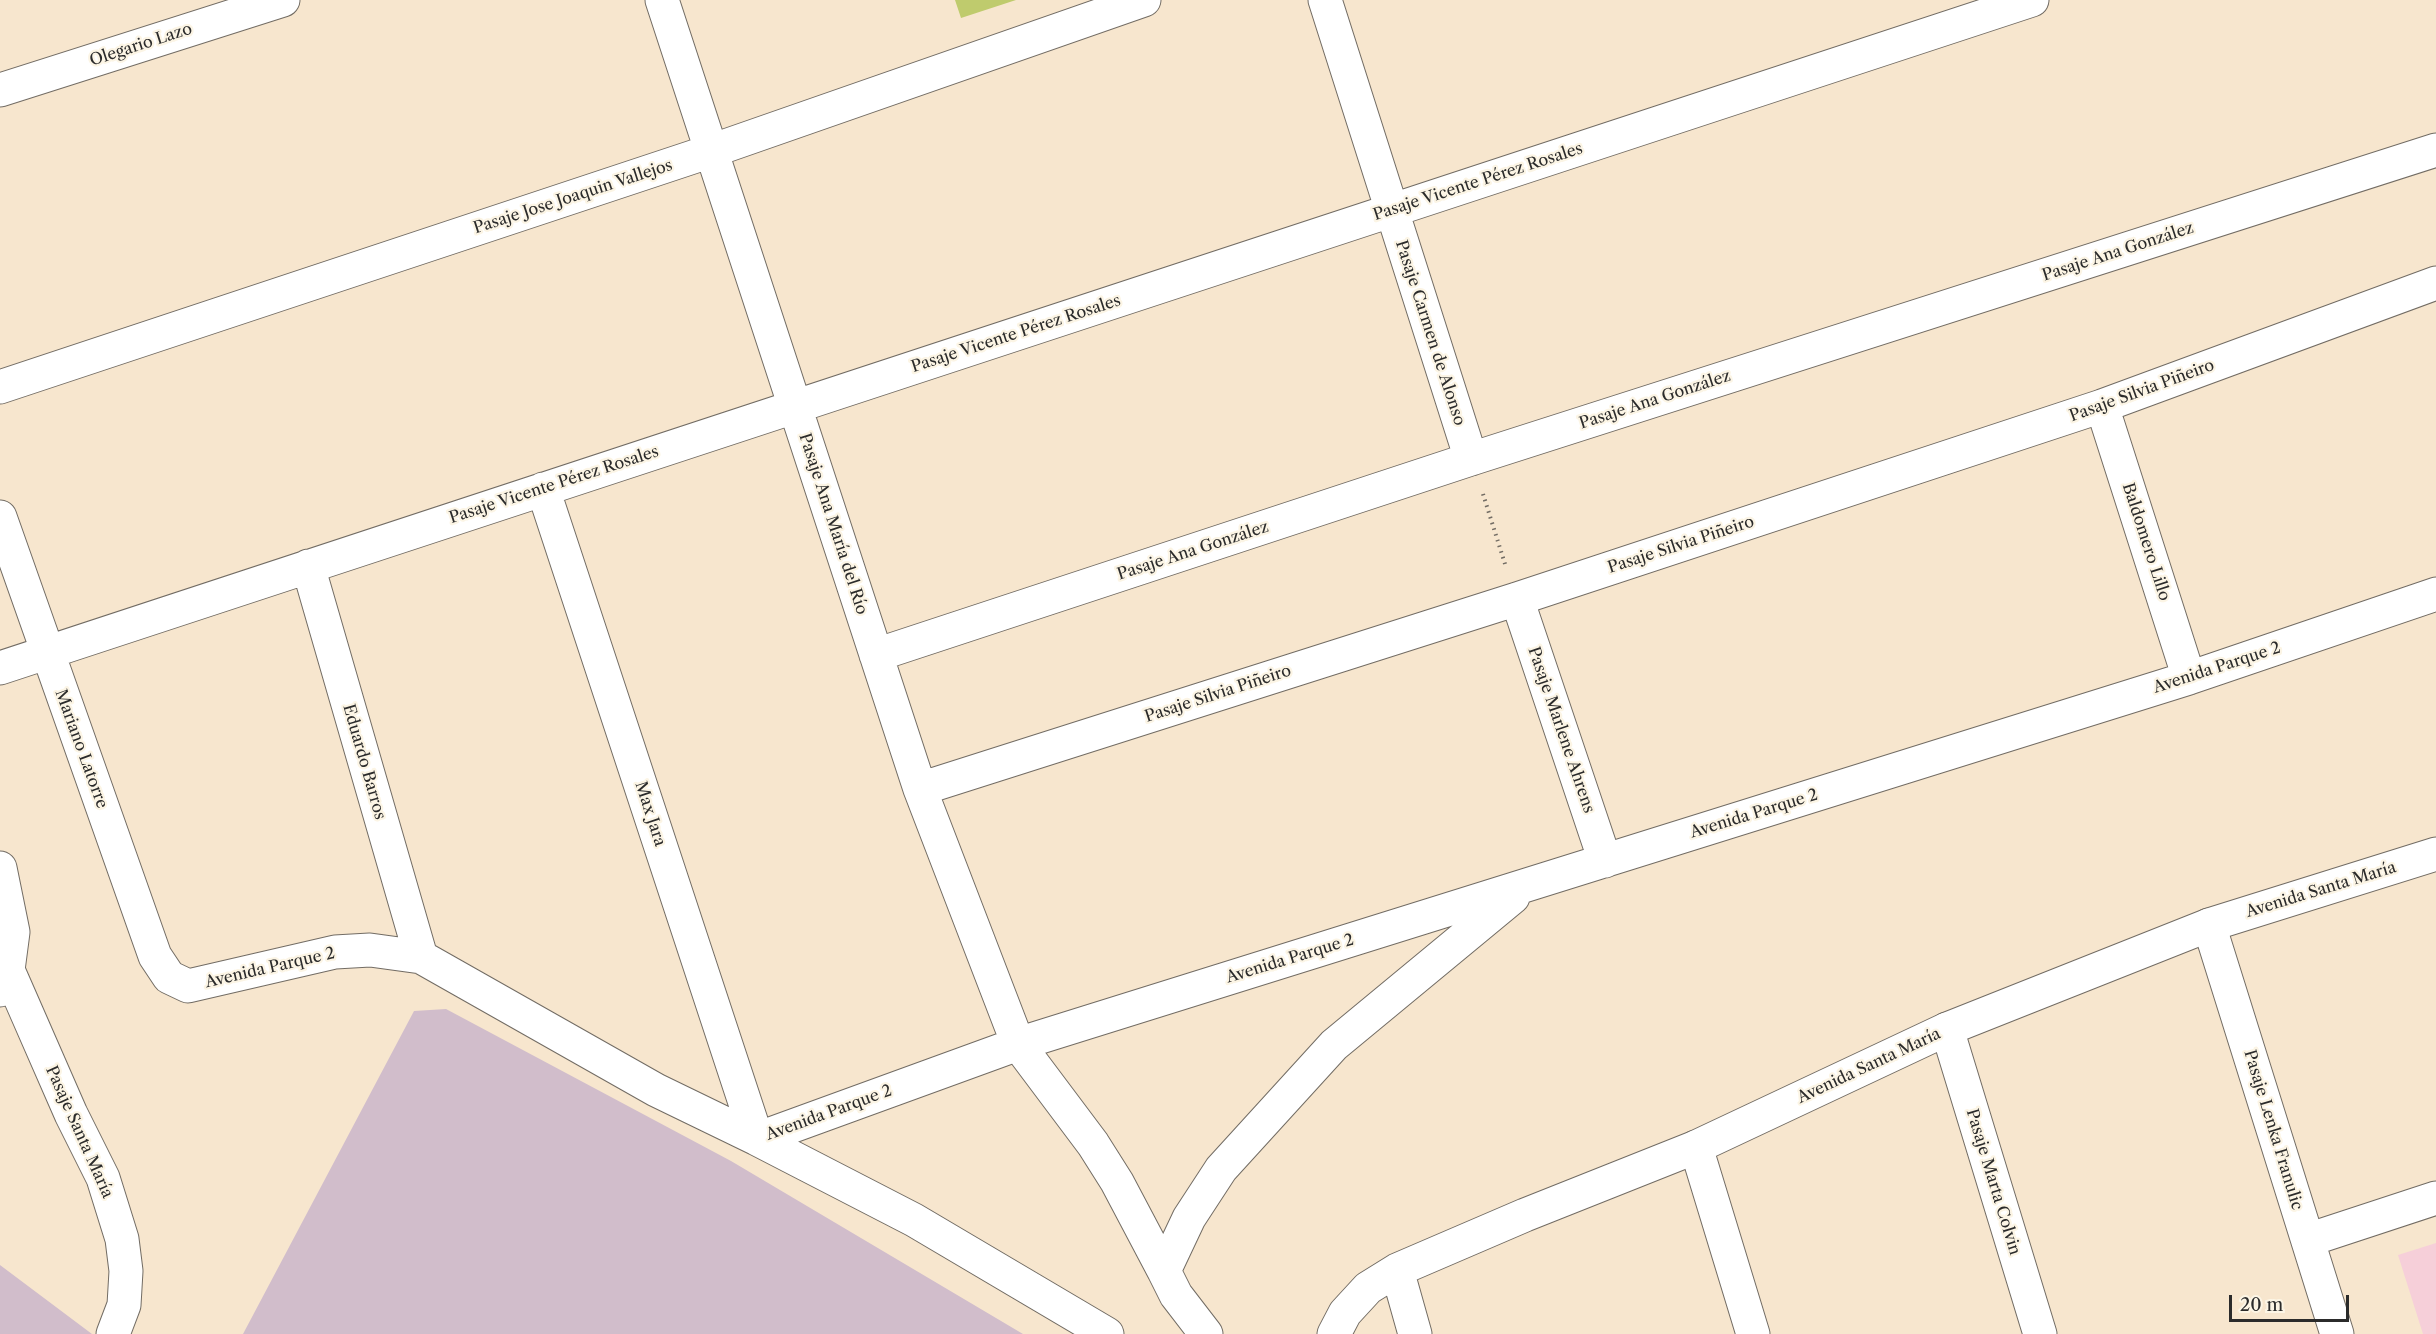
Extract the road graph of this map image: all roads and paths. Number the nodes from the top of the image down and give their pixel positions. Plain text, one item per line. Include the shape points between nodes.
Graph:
1 (283, 0) edge
2 (662, 0) edge
3 (1144, 0) edge
4 (1325, 0) edge
5 (2032, 0) edge
6 (0, 90) edge
7 (2436, 150) edge
8 (711, 151) junction
9 (1390, 210) junction
10 (2436, 283) edge
11 (0, 387) edge
12 (795, 406) junction
13 (2102, 406) junction
14 (1472, 459) junction
15 (543, 489) junction
16 (0, 517) edge
17 (308, 566) junction
18 (2436, 594) edge
19 (1517, 598) junction
20 (46, 652) junction
21 (876, 655) junction
22 (0, 668) edge
23 (2189, 678) junction
24 (920, 789) junction
25 (2436, 854) edge
26 (1605, 861) junction
27 (0, 868) edge
28 (1526, 886) junction
29 (2210, 925) junction
30 (421, 957) junction
31 (169, 977) joint
32 (4, 980) edge
33 (1947, 1029) junction
34 (1018, 1044) junction
35 (757, 1139) junction
36 (1696, 1147) junction
37 (2436, 1198) edge
38 (2308, 1240) junction
39 (1397, 1270) junction
40 (1164, 1271) junction
41 (113, 1334) edge
42 (1107, 1334) edge
43 (1206, 1334) edge
44 (1334, 1334) edge
45 (1415, 1334) edge
46 (1753, 1334) edge
47 (2040, 1334) edge
48 (2337, 1334) edge

1 - 6 street, Olegario Lazo
2 - 8 street, Pasaje Ana María del Río
3 - 8 street, Pasaje Jose Joaquin Vallejos
4 - 9 street, Pasaje Carmen de Alonso
5 - 9 street, Pasaje Vicente Pérez Rosales
7 - 14 street, Pasaje Ana González
8 - 11 street, Pasaje Jose Joaquin Vallejos
8 - 12 street, Pasaje Ana María del Río
9 - 12 street, Pasaje Vicente Pérez Rosales
9 - 14 street, Pasaje Carmen de Alonso
10 - 13 street, Pasaje Silvia Piñeiro
12 - 15 street, Pasaje Vicente Pérez Rosales
12 - 21 street, Pasaje Ana María del Río
13 - 19 street, Pasaje Silvia Piñeiro
13 - 23 street, Baldomero Lillo
14 - 19 path
14 - 21 street, Pasaje Ana González
15 - 17 street, Pasaje Vicente Pérez Rosales
15 - 35 street, Max Jara
16 - 20 street, Mariano Latorre
17 - 20 street, Pasaje Vicente Pérez Rosales
17 - 30 street, Eduardo Barros
18 - 23 street, Avenida Parque 2
19 - 24 street, Pasaje Silvia Piñeiro
19 - 26 street, Pasaje Marlene Ahrens
20 - 22 street, Pasaje Vicente Pérez Rosales
20 - 31 street, Mariano Latorre via 155,956
21 - 24 street, Pasaje Ana María del Río
23 - 26 street, Avenida Parque 2
24 - 34 street, Pasaje Ana María del Río
25 - 29 street, Avenida Santa María
26 - 28 street, Avenida Parque 2
27 - 32 street via 13,932
28 - 34 street, Avenida Parque 2
28 - 40 street via 1334,1045 1221,1168 1189,1218
29 - 33 street, Avenida Santa María
29 - 38 street, Pasaje Lenka Franulic
30 - 31 street, Avenida Parque 2 via 370,950 335,952 188,986
30 - 35 street, Avenida Parque 2 via 656,1090
32 - 41 street, Pasaje Santa María via 103,1178 122,1239 126,1271 124,1305
33 - 36 street, Avenida Santa María
33 - 47 street, Pasaje Marta Colvin
34 - 35 street, Avenida Parque 2
34 - 40 street, Pasaje Ana María del Río via 1099,1153
35 - 42 street via 914,1220
36 - 39 street, Avenida Santa María
36 - 46 street
37 - 38 street
38 - 48 street, Pasaje Lenka Franulic
39 - 44 street, Avenida Santa María via 1368,1288
39 - 45 street
40 - 43 street, Pasaje Ana María del Río via 1176,1295

